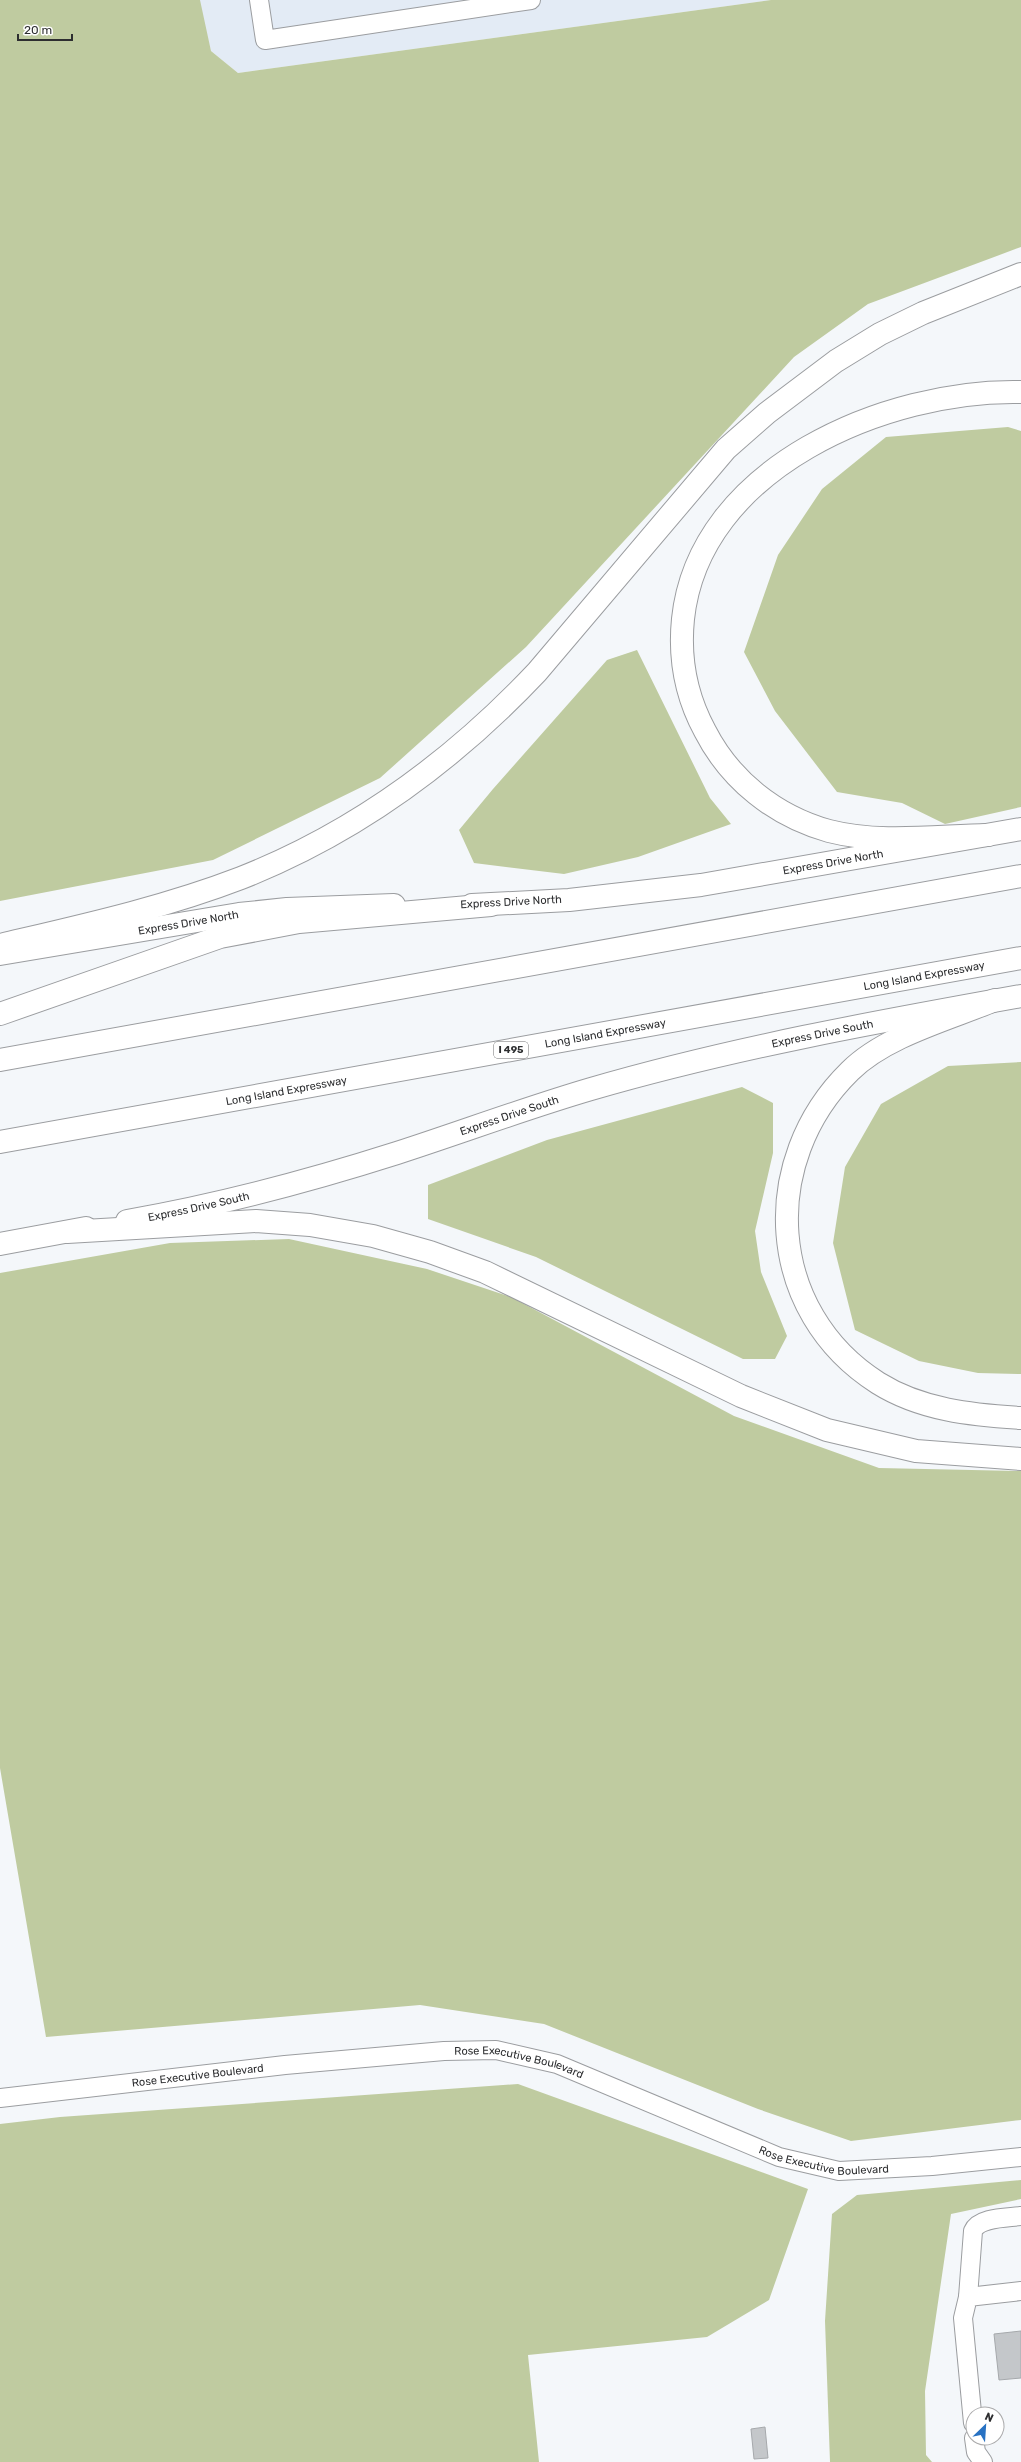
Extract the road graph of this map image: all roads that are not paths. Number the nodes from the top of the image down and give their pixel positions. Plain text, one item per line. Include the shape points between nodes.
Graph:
1 (259, 0) edge
2 (531, 0) edge
3 (1021, 274) edge
4 (1021, 392) edge
5 (1021, 829) edge
6 (988, 835) junction
7 (1021, 876) edge
8 (491, 905) junction
9 (0, 945) edge
10 (0, 954) edge
11 (1021, 958) edge
12 (1021, 996) edge
13 (995, 1000) junction
14 (0, 1014) edge
15 (0, 1060) edge
16 (0, 1142) edge
17 (67, 1232) junction
18 (0, 1244) edge
19 (1021, 1418) edge
20 (1021, 1459) edge
21 (0, 2098) edge
22 (1021, 2158) edge
23 (1021, 2216) edge
24 (1021, 2291) edge
25 (968, 2297) junction
26 (971, 2406) edge
27 (975, 2446) edge
28 (983, 2462) edge

1 - 2 street via 265,40
3 - 9 main road via 947,302 885,331 836,361 767,413 718,459 537,672 505,706 444,759 392,798 316,843 240,878 184,898
4 - 6 main road via 949,396 898,408 849,426 784,463 727,516 703,551 688,591 682,631 685,678 699,721 720,758 768,803 808,824 850,835
5 - 6 main road, Express Drive North
6 - 8 main road, Express Drive North via 701,885 569,900
7 - 15 main road
8 - 10 main road, Express Drive North via 386,905 287,909 239,914
8 - 14 main road via 299,922 220,937
11 - 16 main road, Long Island Expressway / I 495
12 - 13 main road, Express Drive South
13 - 17 main road, Express Drive South via 862,1024 702,1058 587,1090 296,1183 193,1208
13 - 19 main road via 892,1041 851,1069 835,1086 808,1125 792,1166 787,1190 788,1240 801,1291 812,1315 827,1337 860,1370 895,1392 922,1403 966,1413
17 - 18 main road, Express Drive South
17 - 20 main road via 256,1220 310,1224 381,1238 485,1272 741,1396 806,1422 856,1438 916,1451
21 - 22 street, Rose Executive Boulevard via 285,2065 444,2051 496,2050 557,2064 779,2157 839,2171
23 - 25 street via 983,2222 975,2226
24 - 25 street
25 - 26 street via 963,2318
27 - 28 street

